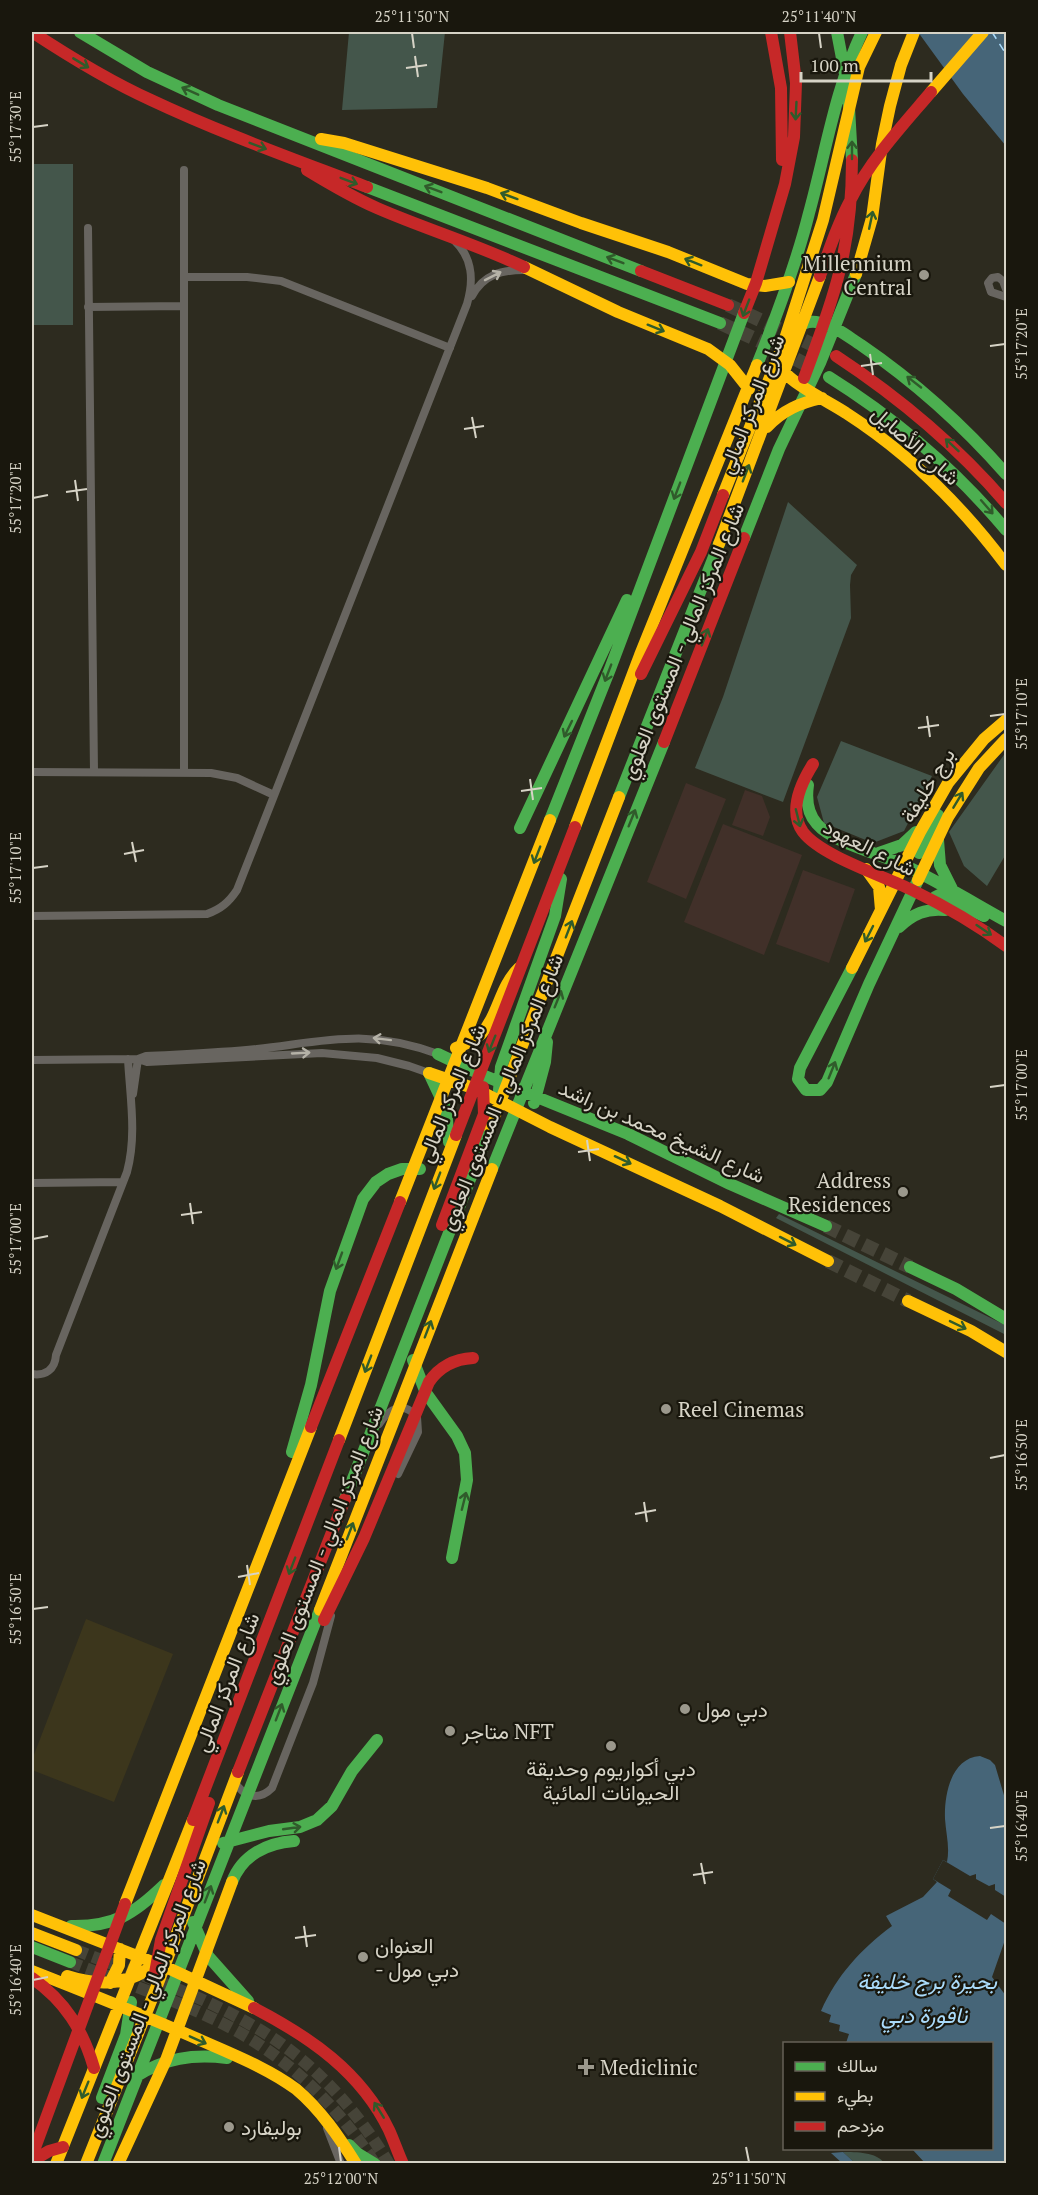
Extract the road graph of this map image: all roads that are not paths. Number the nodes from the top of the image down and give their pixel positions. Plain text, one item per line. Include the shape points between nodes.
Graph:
1 (32, 32) edge
2 (80, 32) edge
3 (771, 32) edge
4 (790, 32) edge
5 (837, 32) edge
6 (862, 32) edge
7 (876, 32) edge
8 (915, 32) edge
9 (983, 32) edge
10 (302, 138) junction
11 (294, 160) junction
12 (184, 170) dead end
13 (780, 199) junction
14 (88, 228) dead end
15 (450, 236) junction
16 (830, 248) junction
17 (531, 270) junction
18 (184, 277) junction
19 (789, 282) junction
20 (1006, 289) edge
21 (1006, 297) edge
22 (467, 304) junction
23 (728, 305) tunnel mouth
24 (184, 306) junction
25 (88, 308) junction
26 (801, 308) junction
27 (720, 323) tunnel mouth
28 (802, 324) junction
29 (845, 334) junction
30 (784, 342) junction
31 (450, 348) junction
32 (836, 356) tunnel mouth
33 (785, 372) junction
34 (829, 377) tunnel mouth
35 (749, 389) junction
36 (822, 398) junction
37 (763, 430) junction
38 (779, 449) junction
39 (1006, 474) edge
40 (1006, 503) edge
41 (1006, 530) edge
42 (649, 564) junction
43 (1006, 565) edge
44 (1006, 720) edge
45 (611, 735) junction
46 (1006, 739) edge
47 (958, 767) junction
48 (184, 771) junction
49 (32, 772) edge
50 (94, 772) junction
51 (274, 795) junction
52 (923, 825) junction
53 (520, 828) dead end
54 (940, 833) junction
55 (879, 853) junction
56 (562, 862) junction
57 (865, 868) junction
58 (912, 869) junction
59 (896, 882) junction
60 (913, 890) junction
61 (955, 892) junction
62 (936, 903) junction
63 (949, 910) junction
64 (881, 911) junction
65 (32, 916) edge
66 (1006, 921) edge
67 (1006, 927) edge
68 (892, 934) junction
69 (1006, 946) edge
70 (523, 965) junction
71 (546, 1030) junction
72 (528, 1032) junction
73 (438, 1054) junction
74 (128, 1059) junction
75 (138, 1059) junction
76 (32, 1060) edge
77 (507, 1069) junction
78 (429, 1073) junction
79 (480, 1074) junction
80 (503, 1083) junction
81 (479, 1090) junction
82 (132, 1095) junction
83 (501, 1101) junction
84 (534, 1103) dead end
85 (556, 1104) junction
86 (466, 1110) junction
87 (484, 1114) junction
88 (550, 1126) junction
89 (447, 1156) junction
90 (477, 1164) junction
91 (424, 1169) dead end
92 (123, 1182) junction
93 (32, 1183) edge
94 (756, 1209) junction
95 (826, 1226) tunnel mouth
96 (828, 1261) tunnel mouth
97 (910, 1267) tunnel mouth
98 (908, 1300) tunnel mouth
99 (418, 1310) junction
100 (1006, 1319) edge
101 (410, 1331) junction
102 (1006, 1352) edge
103 (473, 1358) dead end
104 (32, 1374) edge
105 (368, 1442) junction
106 (285, 1494) junction
107 (452, 1558) dead end
108 (300, 1659) junction
109 (377, 1740) dead end
110 (222, 1748) junction
111 (234, 1781) junction
112 (294, 1841) dead end
113 (202, 1863) junction
114 (168, 1881) junction
115 (192, 1894) junction
116 (32, 1915) edge
117 (56, 1924) junction
118 (32, 1933) edge
119 (166, 1944) junction
120 (32, 1947) edge
121 (122, 1949) junction
122 (138, 1956) junction
123 (32, 1963) edge
124 (160, 1965) junction
125 (32, 1971) edge
126 (32, 1978) edge
127 (129, 1981) junction
128 (110, 1983) junction
129 (181, 1986) junction
130 (155, 1991) junction
131 (119, 2007) junction
132 (256, 2008) junction
133 (131, 2011) junction
134 (144, 2017) junction
135 (165, 2025) junction
136 (107, 2036) junction
137 (123, 2042) junction
138 (244, 2060) junction
139 (94, 2068) junction
140 (110, 2102) junction
141 (319, 2112) junction
142 (337, 2133) junction
143 (63, 2147) junction
144 (32, 2156) edge
145 (32, 2161) edge
146 (56, 2163) edge
147 (78, 2163) edge
148 (86, 2163) edge
149 (103, 2163) edge
150 (118, 2163) edge
151 (341, 2163) edge
152 (356, 2163) edge
153 (375, 2163) edge
154 (401, 2163) edge

1 -> 11 main road via 151,102
10 -> 2 main road via 151,74
3 - 13 main road via 781,99
4 -> 13 main road via 796,83 795,119
38 -> 5 main road via 832,296 850,209 852,116
6 - 19 main road, شارع المركز المالي via 831,120
7 - 26 main road via 859,67
38 -> 8 main road, شارع المركز المالي - المستوى العلوي via 820,363 861,260 874,208 890,106
9 - 16 main road, شارع المركز المالي via 860,182
19 -> 10 main road via 747,284 456,178 344,143
23 -> 10 main road
11 - 15 main road via 347,194
11 -> 27 main road
12 - 18 street
13 -> 42 main road via 766,253
14 - 25 street
15 - 17 main road
15 - 22 street via 461,247 470,267
16 - 26 main road, شارع المركز المالي
16 - 29 main road via 832,301
22 -> 17 street via 491,276 501,271
17 -> 35 main road via 708,350 730,365
18 - 24 street
18 - 31 street via 280,281
19 - 35 main road, شارع المركز المالي
20 - 21 street via 998,277 988,283 991,292
22 - 31 street
24 - 25 street
24 - 48 street
25 - 50 street
26 - 28 main road, شارع المركز المالي
26 - 30 main road
28 - 29 main road, شارع الأصايل via 817,322
28 - 30 main road
28 - 33 main road, شارع المركز المالي
39 -> 29 main road, شارع الأصايل via 929,394
30 - 33 main road
30 - 45 main road via 694,568
31 - 51 street
40 -> 32 main road, شارع الأصايل via 932,426
33 - 36 main road, شارع الأصايل
33 - 37 main road, شارع المركز المالي
34 -> 41 main road, شارع الأصايل via 929,448
35 - 45 main road, شارع المركز المالي
36 - 37 main road via 784,410
36 - 43 main road, شارع الأصايل via 866,426 919,470
72 -> 37 main road, شارع المركز المالي
71 -> 38 main road, شارع المركز المالي - المستوى العلوي
42 -> 53 main road via 622,609
42 -> 106 main road
44 - 47 main road, برج خليفة
45 - 56 main road, شارع المركز المالي
54 -> 46 main road via 979,768
47 - 52 main road, برج خليفة
47 - 58 main road
48 - 50 street
48 - 51 street via 224,775
49 - 50 street
51 - 65 street via 237,890 220,909 194,916
52 - 55 main road via 902,845
52 - 58 main road, برج خليفة
54 - 58 main road
54 - 61 main road via 940,865
55 -> 57 main road, شارع العهود via 828,834 814,822 806,805 813,764 797,800 799,826 816,845
55 - 58 main road, شارع العهود
56 - 70 main road, شارع المركز المالي
56 - 77 main road via 555,916
57 - 59 main road, شارع العهود
57 - 64 main road via 879,887
58 - 59 main road, برج خليفة
58 - 60 main road
58 - 61 main road, شارع العهود
59 - 60 main road, شارع العهود
59 - 64 main road, برج خليفة
60 - 62 main road, شارع العهود
60 - 68 main road
61 - 66 main road, شارع العهود
62 - 63 main road, شارع العهود
62 - 67 main road via 934,899 939,895
63 - 68 main road via 920,910
63 -> 69 main road, شارع العهود
64 -> 68 main road, برج خليفة via 798,1073 800,1084 809,1092 820,1090 827,1082
70 - 73 main road via 505,983 484,1032
70 -> 79 main road, شارع المركز المالي
71 - 84 main road via 546,1054
108 -> 71 main road, شارع المركز المالي - المستوى العلوي
72 - 77 main road, شارع المركز المالي
72 - 85 main road via 529,1075
73 -> 75 street via 404,1042 360,1037
73 - 79 main road, شارع الشيخ محمد بن راشد
74 - 75 street
74 - 76 street
74 - 82 street
75 -> 78 street via 147,1062 322,1053 388,1060
75 - 82 street
77 - 80 main road
78 - 81 main road, شارع الشيخ محمد بن راشد
78 - 89 main road via 446,1109
79 - 80 main road, شارع الشيخ محمد بن راشد
79 - 81 main road, شارع المركز المالي
80 - 83 main road
80 - 85 main road, شارع الشيخ محمد بن راشد
81 - 83 main road, شارع الشيخ محمد بن راشد
81 - 86 main road, شارع المركز المالي
81 - 87 main road
82 - 92 street via 131,1153
83 - 88 main road, شارع الشيخ محمد بن راشد
83 - 90 main road, شارع المركز المالي
85 - 94 main road, شارع الشيخ محمد بن راشد via 628,1134
86 - 87 main road via 479,1107
86 - 89 main road, شارع المركز المالي
87 - 99 main road via 421,1283
88 - 90 main road via 523,1123 510,1127
88 -> 94 main road, شارع الشيخ محمد بن راشد
89 -> 110 main road, شارع المركز المالي
90 - 99 main road, شارع المركز المالي
91 -> 106 main road via 388,1174 363,1199 328,1298 307,1400 289,1459
92 - 93 street
92 - 104 street via 56,1355
94 - 95 main road, شارع الشيخ محمد بن راشد
94 -> 96 main road, شارع الشيخ محمد بن راشد
97 - 100 main road
98 -> 102 main road
99 - 101 main road, شارع المركز المالي
101 - 105 main road, شارع المركز المالي
107 -> 101 main road via 468,1485 465,1454 419,1377 412,1359
103 - 108 main road via 446,1365 429,1382 354,1560
105 - 111 main road, شارع المركز المالي
105 - 111 street via 391,1409 406,1408 417,1417 415,1439 335,1606 313,1683 274,1783 268,1792 252,1796 242,1792
106 - 144 main road
149 -> 108 main road, شارع المركز المالي - المستوى العلوي
113 -> 109 main road via 213,1849 226,1842 317,1820 332,1806 352,1771
110 - 114 main road, شارع المركز المالي
110 - 119 main road via 221,1767
113 -> 111 main road, شارع المركز المالي
112 - 150 main road via 267,1846 247,1858 234,1878 165,2060
113 - 115 main road, شارع المركز المالي
114 - 117 main road via 140,1908 116,1922 90,1927
114 - 122 main road, شارع المركز المالي
115 - 119 main road, شارع المركز المالي via 176,1936
115 - 132 main road via 192,1917 203,1949 216,1968
116 - 117 main road
117 - 121 main road
118 - 120 main road via 73,1956
119 - 124 main road, شارع المركز المالي
121 - 122 main road
121 - 127 main road
121 - 128 main road
122 - 124 main road
122 - 127 main road, شارع المركز المالي
123 - 128 main road via 82,1981
124 - 127 main road
124 - 130 main road, شارع المركز المالي
124 - 132 main road
125 - 131 main road
126 - 139 main road via 53,1993 75,2020
127 - 128 main road
127 - 131 main road, شارع المركز المالي
127 - 133 main road
129 - 130 main road via 170,1985
129 - 132 main road
129 - 135 main road via 167,2004
130 - 133 main road
130 - 134 main road, شارع المركز المالي
130 - 135 main road
131 - 133 main road
131 - 136 main road, شارع المركز المالي
154 -> 132 main road via 383,2115 346,2068 313,2040
133 - 134 main road
133 - 136 main road
133 - 137 main road
134 - 135 main road
134 - 140 main road, شارع المركز المالي
135 -> 138 main road
136 - 137 main road via 118,2030 123,2034
136 - 139 main road, شارع المركز المالي
137 - 147 main road
138 - 140 main road via 199,2055 164,2061 129,2081
138 - 141 main road via 284,2081
139 -> 143 main road, شارع المركز المالي
140 - 148 main road, شارع المركز المالي
141 - 142 main road
141 - 151 street
142 - 152 main road
142 - 153 main road via 357,2153
143 - 145 main road
143 - 146 main road, شارع المركز المالي

